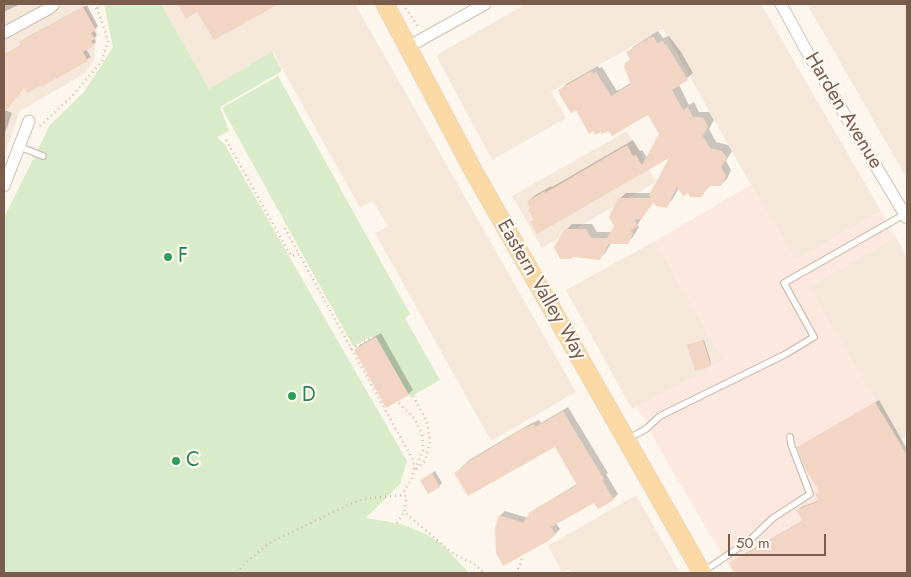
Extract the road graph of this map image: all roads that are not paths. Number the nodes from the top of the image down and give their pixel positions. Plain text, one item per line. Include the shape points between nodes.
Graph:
1 (54, 4) edge
2 (385, 4) edge
3 (485, 4) edge
4 (781, 4) edge
5 (4, 33) edge
6 (408, 47) junction
7 (34, 124) road end
8 (20, 147) junction
9 (43, 156) dead end
10 (4, 186) edge
11 (906, 216) edge
12 (790, 437) dead end
13 (626, 439) junction
14 (702, 573) edge

1 - 5 street
2 - 6 main road, Eastern Valley Way
3 - 6 street
4 - 11 street, Harden Avenue
6 - 13 main road, Eastern Valley Way via 478,180
7 - 8 street
8 - 9 lane
8 - 10 street
11 - 13 lane via 784,283 814,337 660,416 646,429
12 - 14 lane via 810,494
13 - 14 main road, Eastern Valley Way

